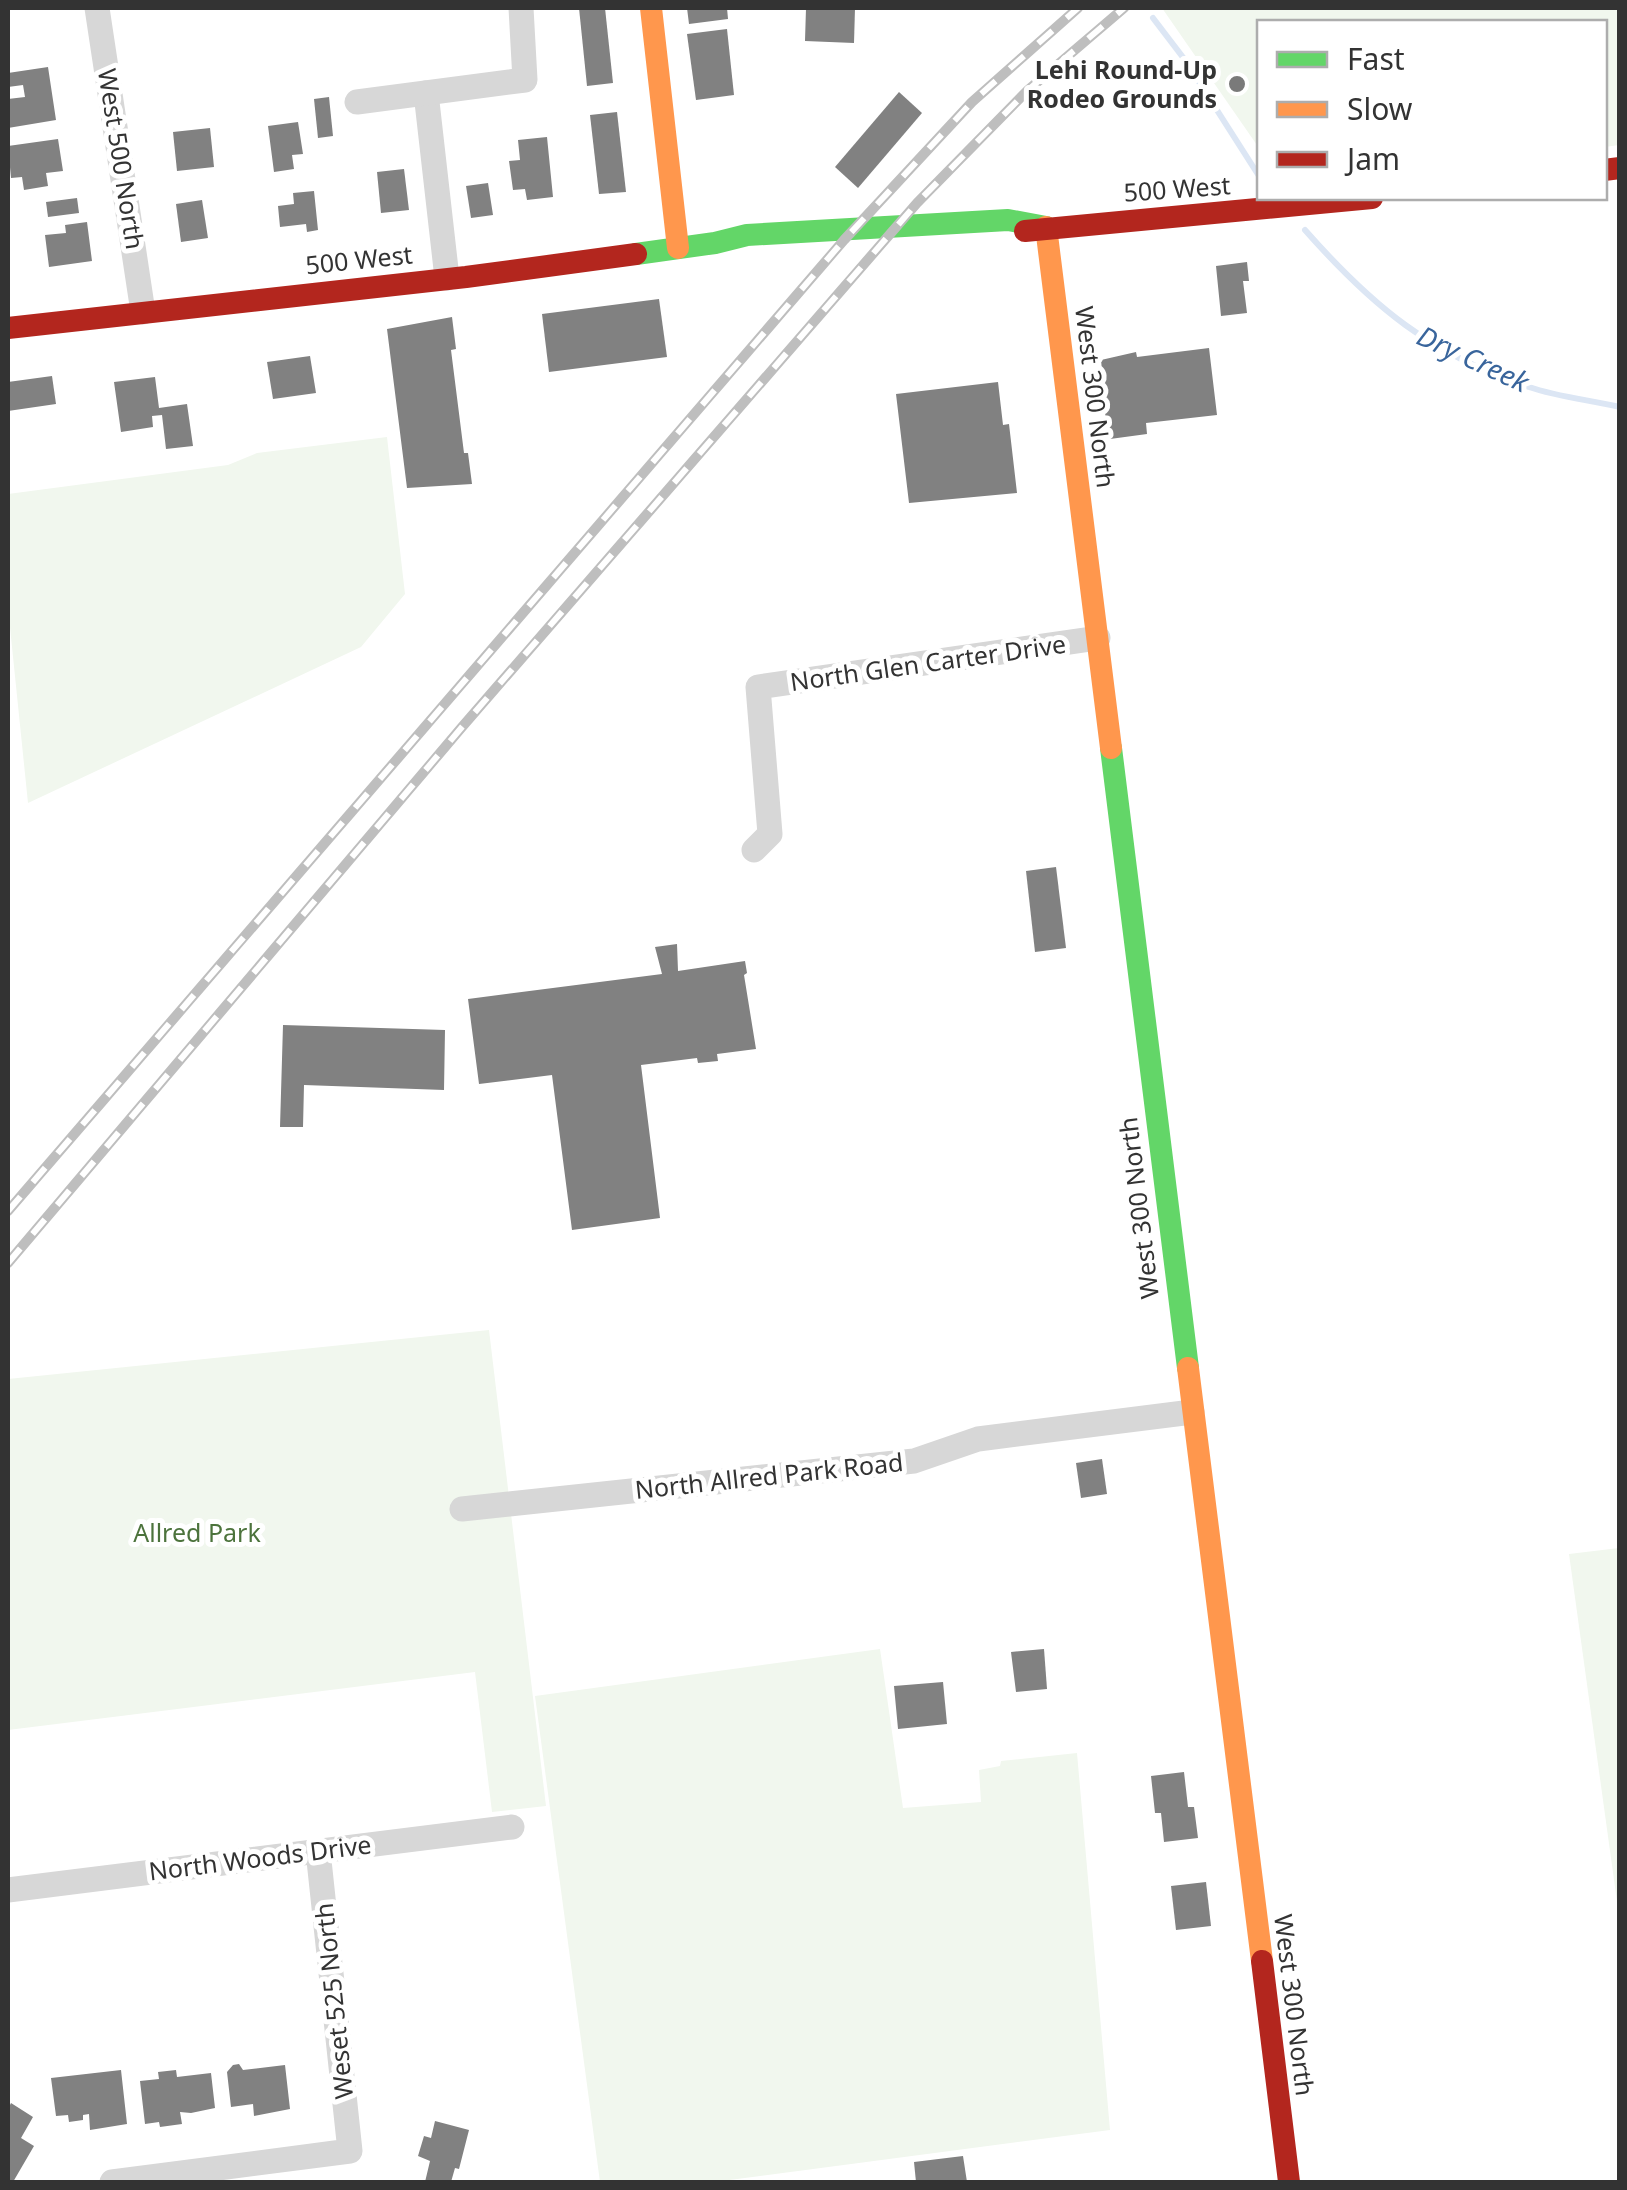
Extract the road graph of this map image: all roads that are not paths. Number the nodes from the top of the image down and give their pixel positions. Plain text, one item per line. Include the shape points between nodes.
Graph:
1 (97, 8) edge
2 (521, 8) edge
3 (652, 8) edge
4 (426, 93) junction
5 (357, 102) dead end
6 (1354, 200) edge
7 (1046, 227) junction
8 (678, 248) junction
9 (447, 278) junction
10 (144, 312) junction
11 (8, 328) edge
12 (1098, 638) junction
13 (754, 850) dead end
14 (1192, 1412) junction
15 (462, 1509) dead end
16 (512, 1826) dead end
17 (318, 1851) junction
18 (8, 1890) edge
19 (111, 2182) edge
20 (1289, 2182) edge

1 - 10 street, West 500 North
2 - 4 street via 525,80
3 - 8 street
4 - 5 street
4 - 9 street
6 - 7 street, 500 West
7 - 8 street, 500 West
7 - 12 street, West 300 North
8 - 9 street, 500 West
9 - 10 street, 500 West
10 - 11 street, 500 West
12 - 13 street, North Glen Carter Drive via 758,687 770,834
12 - 14 street, West 300 North
14 - 15 street, North Allred Park Road via 978,1440 914,1461
14 - 20 street, West 300 North
16 - 17 street, North Woods Drive
17 - 18 street, North Woods Drive
17 - 19 street, Weset 525 North via 350,2151

